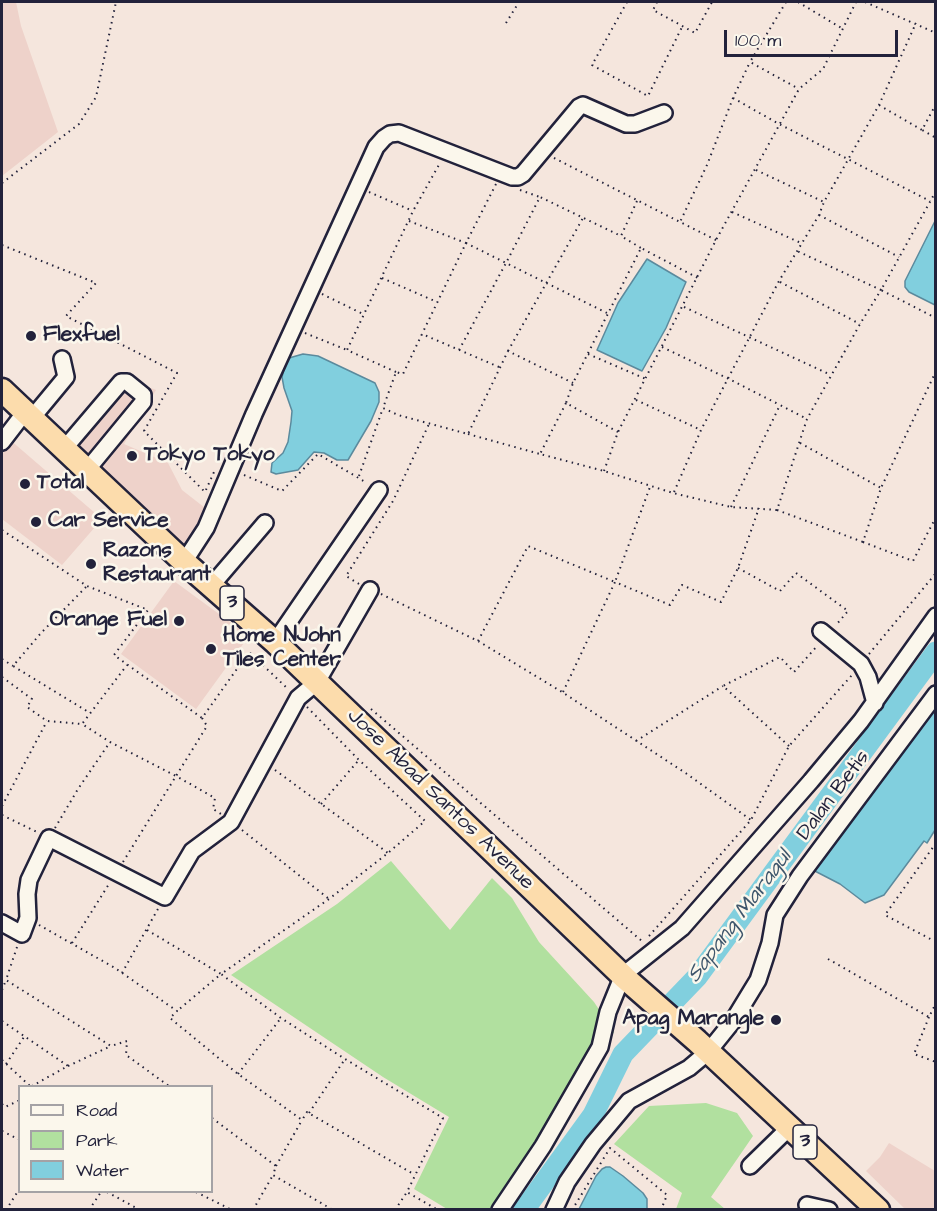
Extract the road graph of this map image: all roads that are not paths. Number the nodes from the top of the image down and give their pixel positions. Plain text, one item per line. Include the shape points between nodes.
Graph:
1 (664, 113) dead end
2 (62, 359) dead end
3 (2, 390) edge
4 (28, 415) junction
5 (2, 442) edge
6 (64, 449) junction
7 (87, 470) junction
8 (373, 486) road end
9 (265, 523) dead end
10 (184, 562) junction
11 (212, 585) junction
12 (370, 590) road end
13 (936, 616) edge
14 (824, 633) road end
15 (275, 642) junction
16 (317, 682) junction
17 (936, 694) edge
18 (874, 703) junction
19 (2, 923) edge
20 (624, 977) junction
21 (702, 1046) junction
22 (789, 1128) junction
23 (750, 1166) dead end
24 (807, 1205) dead end
25 (500, 1209) edge
26 (554, 1209) edge
27 (829, 1209) edge
28 (878, 1209) edge

1 - 10 street via 626,124 583,105 518,177 399,133 384,138 376,147 254,414 206,528
2 - 4 street via 66,377
3 - 4 highway, Jose Abad Santos Avenue / 3
4 - 5 street
4 - 6 highway, Jose Abad Santos Avenue / 3
6 - 7 highway, Jose Abad Santos Avenue / 3
6 - 7 street via 121,382 128,382 143,395 143,402
7 - 10 highway, Jose Abad Santos Avenue / 3
8 - 15 street
9 - 11 street
10 - 11 highway, Jose Abad Santos Avenue / 3
11 - 15 highway, Jose Abad Santos Avenue / 3
12 - 16 street
13 - 18 street
14 - 18 street via 861,664
15 - 16 highway, Jose Abad Santos Avenue / 3
16 - 19 street via 298,698 231,822 192,851 165,897 49,838 29,880 28,918 22,934
16 - 20 highway, Jose Abad Santos Avenue / 3
17 - 21 street, Dalan Betis via 775,915 758,980 733,1021
18 - 20 street via 811,782 682,928
20 - 21 highway, Jose Abad Santos Avenue / 3
20 - 25 street via 608,1012 600,1047 543,1146
21 - 22 highway, Jose Abad Santos Avenue / 3
21 - 26 street, Dalan Betis via 689,1068 629,1101 593,1144
22 - 23 street
22 - 28 highway, Jose Abad Santos Avenue / 3
24 - 27 street

